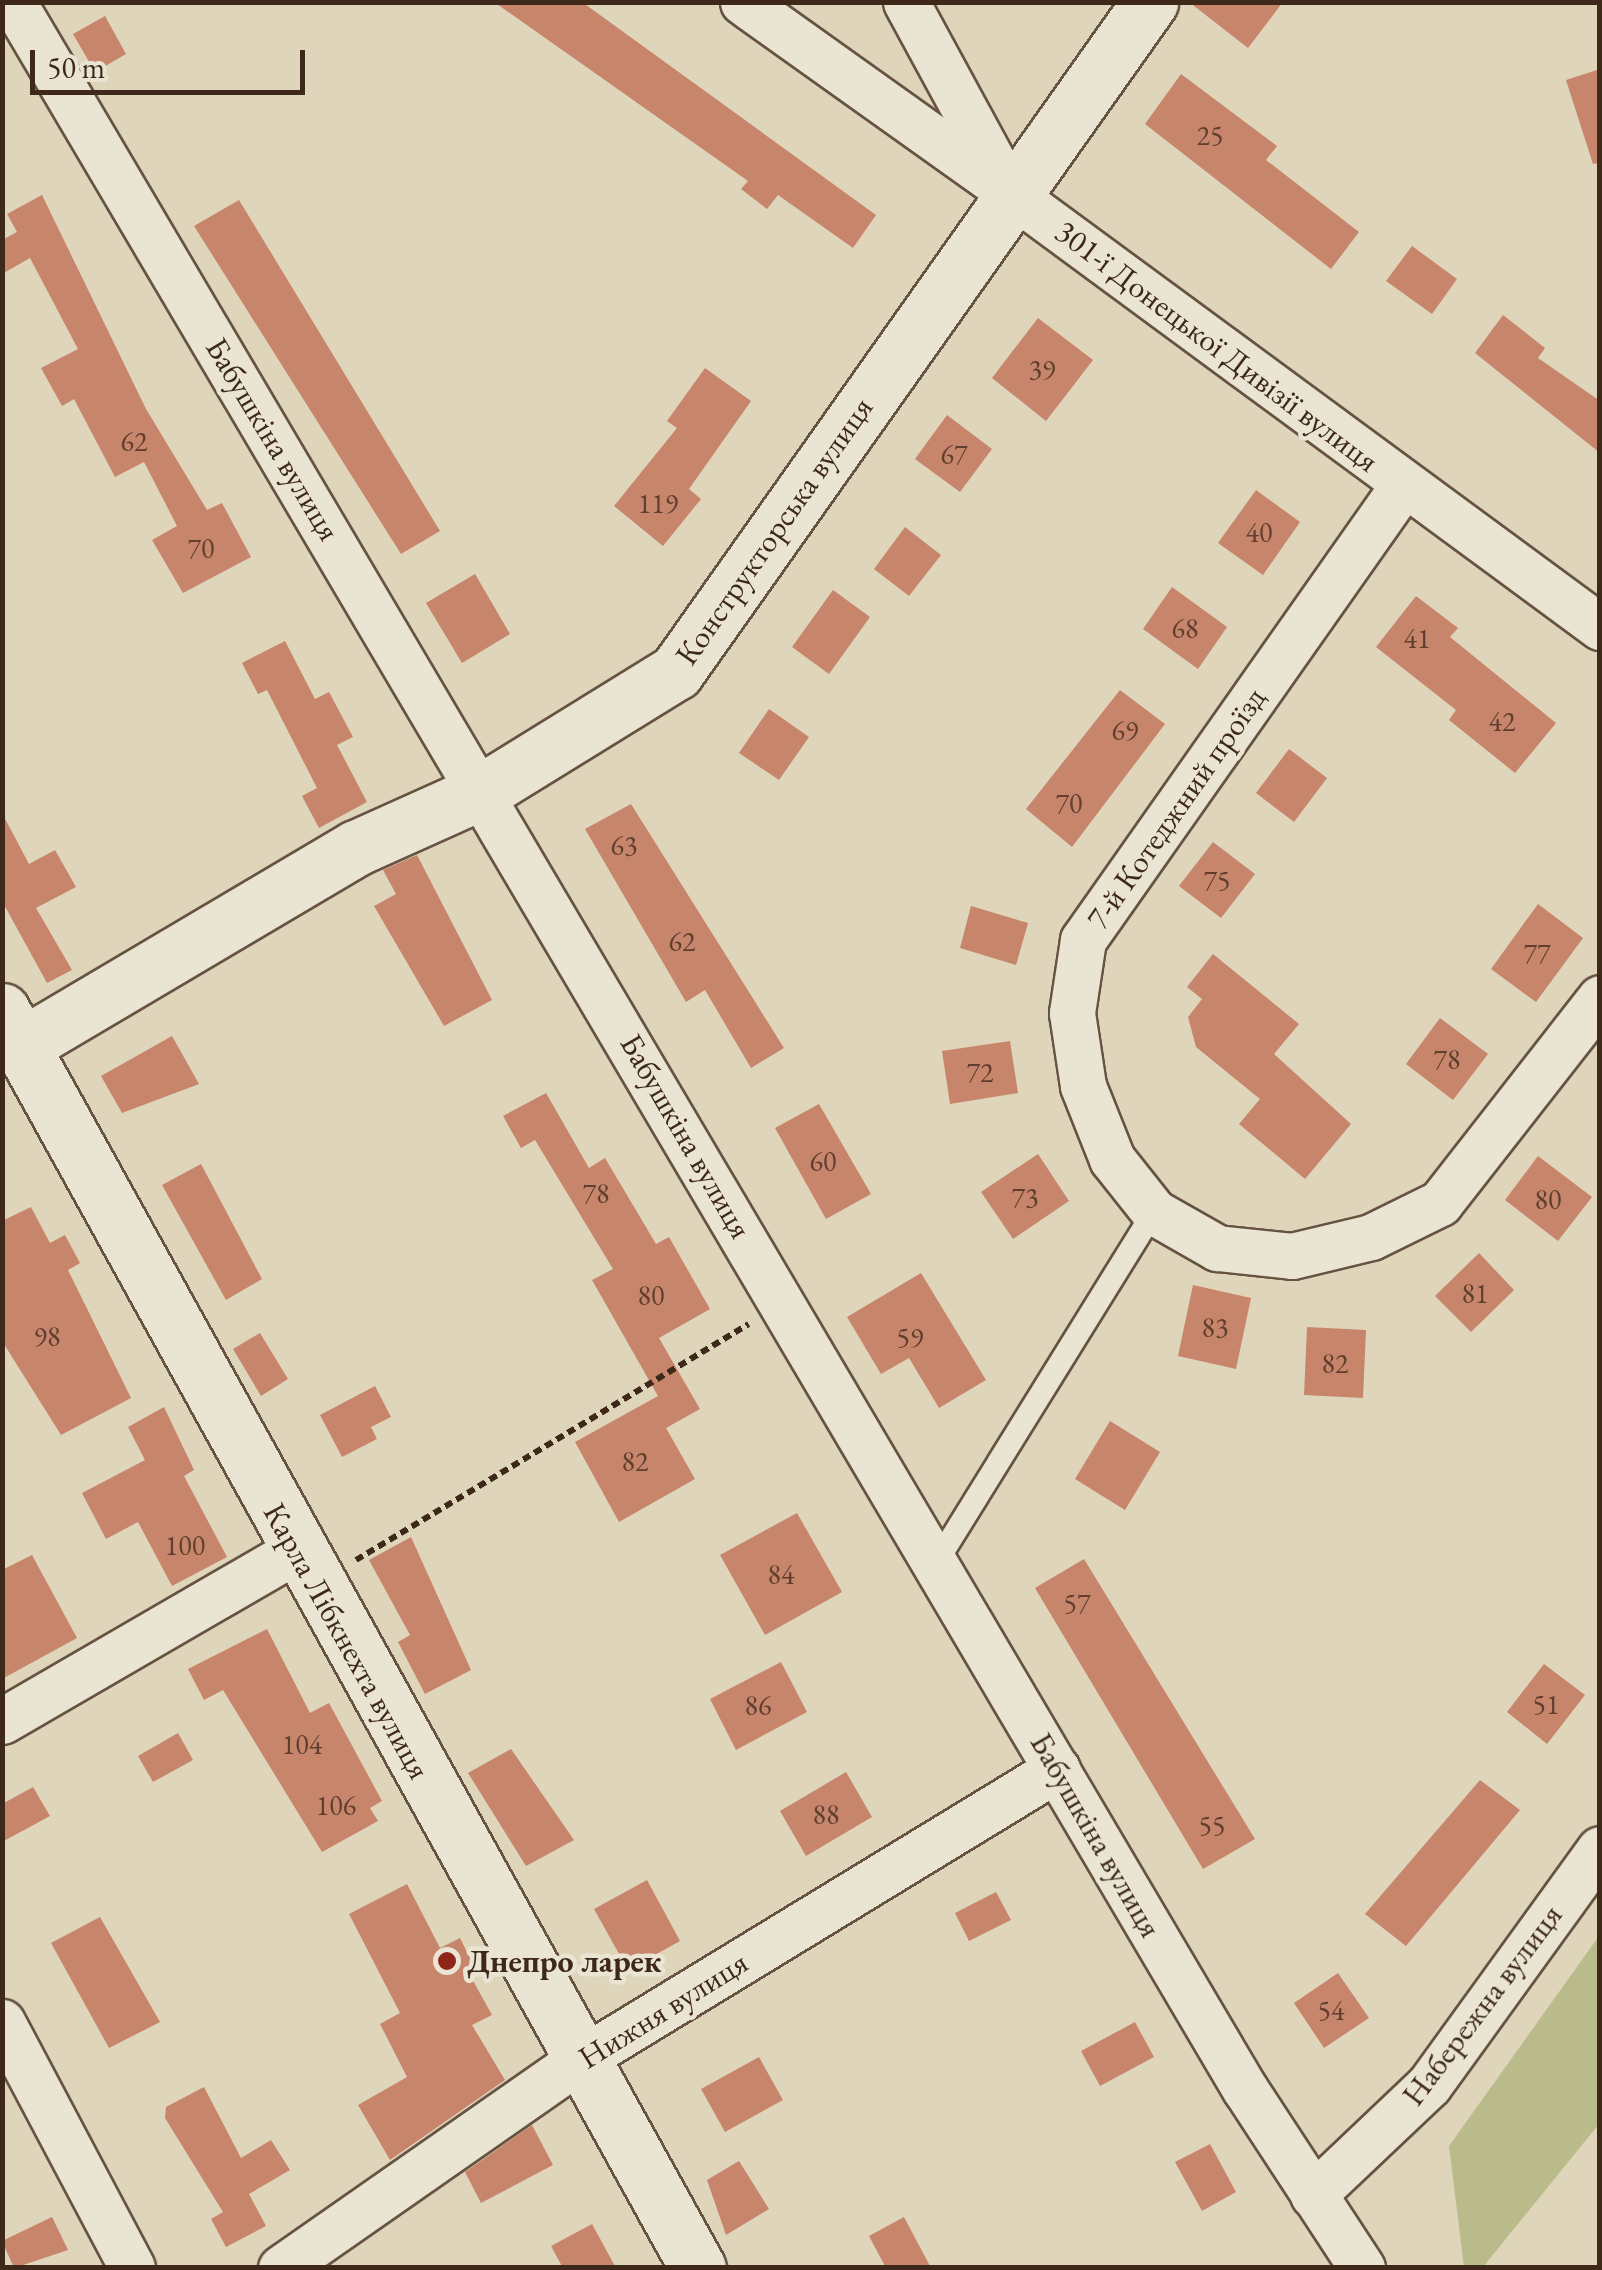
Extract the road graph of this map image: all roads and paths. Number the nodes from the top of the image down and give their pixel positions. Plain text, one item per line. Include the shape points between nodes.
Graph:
1 (13, 2) edge
2 (743, 2) edge
3 (906, 2) edge
4 (1150, 2) edge
5 (1010, 192) junction
6 (1404, 484) junction
7 (1594, 611) edge
8 (483, 791) junction
9 (1600, 998) edge
10 (9, 1038) edge
11 (1154, 1212) junction
12 (783, 1302) junction
13 (936, 1563) junction
14 (306, 1567) junction
15 (2, 1721) edge
16 (1058, 1769) junction
17 (1600, 1848) edge
18 (2, 2022) edge
19 (578, 2061) junction
20 (1313, 2195) junction
21 (132, 2268) edge
22 (281, 2268) edge
23 (698, 2268) edge
24 (1362, 2268) edge

1 - 8 street, Бабушкіна вулиця
2 - 5 street
3 - 5 street, 301-ї Донецької Дивізії вулиця
4 - 5 street, Конструкторська вулиця
5 - 6 street, 301-ї Донецької Дивізії вулиця
5 - 8 street, Конструкторська вулиця via 676,672
6 - 7 street, 301-ї Донецької Дивізії вулиця
6 - 11 street, 7-й Котеджний проїзд via 1082,940 1072,1013 1083,1086 1112,1159
8 - 10 street, Конструкторська вулиця via 356,848
8 - 12 street, Бабушкіна вулиця
9 - 11 street, 7-й Котеджний проїзд via 1440,1203 1371,1237 1292,1256 1218,1248
10 - 14 street, Карла Лібкнехта вулиця
11 - 13 lane
12 - 13 street, Бабушкіна вулиця
12 - 14 path
13 - 16 street, Бабушкіна вулиця
14 - 15 street
14 - 19 street, Карла Лібкнехта вулиця
16 - 19 street, Нижня вулиця
16 - 20 street, Бабушкіна вулиця
17 - 20 street, Набережна вулиця via 1429,2084
18 - 21 street
19 - 22 street, Нижня вулиця
19 - 23 street, Карла Лібкнехта вулиця
20 - 24 street, Бабушкіна вулиця

